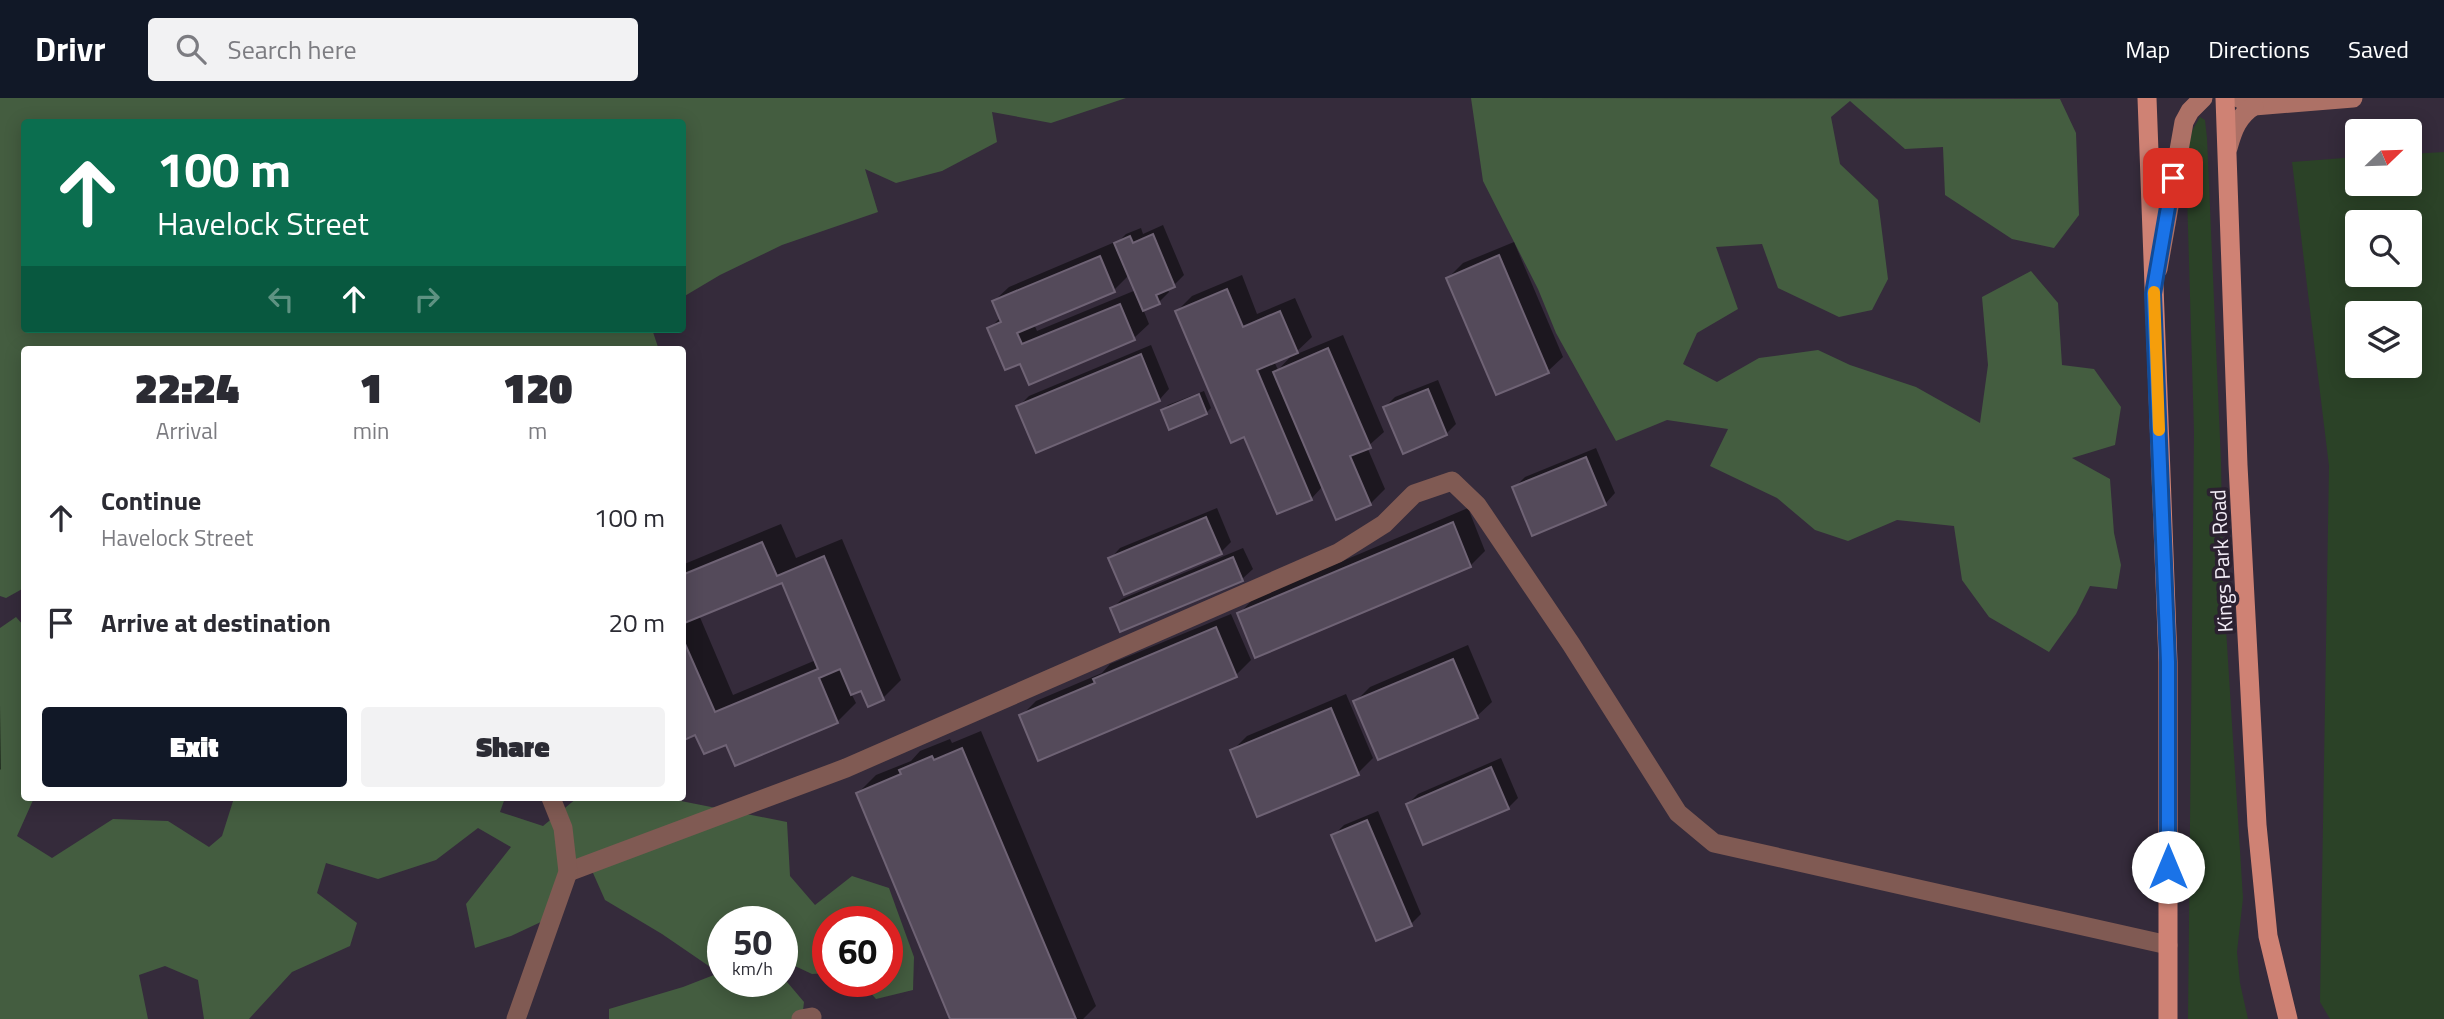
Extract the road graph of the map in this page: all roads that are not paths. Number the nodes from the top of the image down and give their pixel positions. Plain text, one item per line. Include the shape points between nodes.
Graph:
1 (2147, 98) edge
2 (2203, 98) edge
3 (2225, 98) edge
4 (2353, 98) edge
5 (2246, 102) edge
6 (2227, 149) junction
7 (2153, 294) junction
8 (552, 801) edge
9 (568, 872) junction
10 (2168, 944) junction
11 (516, 1019) edge
12 (2168, 1019) edge
13 (2288, 1019) edge

1 - 7 main road
2 - 7 main road via 2190,111 2181,135
3 - 6 main road, Kings Park Road
4 - 5 main road
5 - 6 main road
6 - 13 main road, Kings Park Road via 2258,838 2269,936
7 - 10 main road via 2168,662
8 - 9 lane via 563,828
9 - 10 lane via 846,768 1325,558 1384,524 1414,494 1452,481 1477,505 1678,813 1714,843
9 - 11 lane
10 - 12 main road

